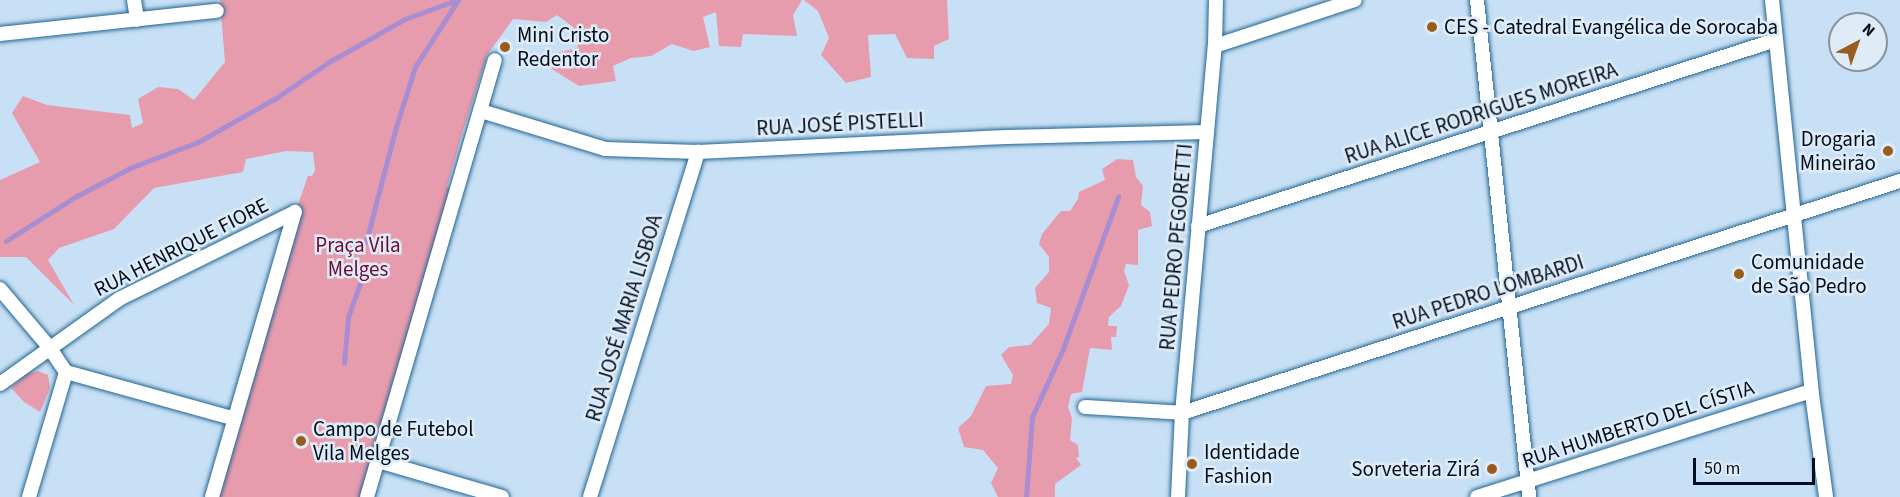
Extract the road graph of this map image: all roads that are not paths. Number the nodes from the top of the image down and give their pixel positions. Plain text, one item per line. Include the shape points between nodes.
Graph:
1 (134, 0) edge
2 (1216, 0) edge
3 (1355, 0) edge
4 (1477, 0) edge
5 (1772, 0) edge
6 (217, 11) dead end
7 (137, 20) junction
8 (0, 34) edge
9 (1776, 40) junction
10 (1215, 46) junction
11 (495, 60) dead end
12 (481, 111) junction
13 (1207, 132) junction
14 (1491, 132) junction
15 (698, 152) junction
16 (1900, 181) edge
17 (1794, 215) junction
18 (1198, 226) junction
19 (0, 289) edge
20 (1510, 307) junction
21 (49, 347) junction
22 (66, 372) junction
23 (0, 384) edge
24 (1812, 391) junction
25 (1085, 407) dead end
26 (1182, 413) junction
27 (235, 419) junction
28 (378, 461) junction
29 (1527, 482) junction
30 (29, 497) edge
31 (212, 497) edge
32 (367, 497) edge
33 (502, 497) edge
34 (590, 497) edge
35 (1178, 497) edge
36 (1477, 497) edge
37 (1529, 497) edge
38 (1826, 497) edge

1 - 7 street
2 - 10 street, RUA PEDRO PEGORETTI
3 - 10 street
4 - 14 street
5 - 9 street
6 - 7 street
7 - 8 street
9 - 14 street, RUA ALICE RODRIGUES MOREIRA
9 - 17 street
10 - 13 street, RUA PEDRO PEGORETTI
11 - 12 street
12 - 15 street, RUA JOSÉ PISTELLI via 605,149
12 - 28 street
13 - 15 street, RUA JOSÉ PISTELLI
13 - 18 street, RUA PEDRO PEGORETTI
14 - 18 street, RUA ALICE RODRIGUES MOREIRA
14 - 20 street
15 - 34 street, RUA JOSÉ MARIA LISBOA
16 - 17 street, RUA PEDRO LOMBARDI
17 - 20 street, RUA PEDRO LOMBARDI
17 - 24 street
18 - 26 street, RUA PEDRO PEGORETTI
19 - 21 street
20 - 26 street, RUA PEDRO LOMBARDI
20 - 29 street
21 - 22 street
21 - 23 street, RUA HENRIQUE FIORE
21 - 27 street, RUA HENRIQUE FIORE via 119,299 295,212
22 - 27 street
22 - 30 street
24 - 29 street, RUA HUMBERTO DEL CÍSTIA
24 - 38 street
25 - 26 street, RUA PEDRO LOMBARDI
26 - 35 street, RUA PEDRO PEGORETTI
27 - 31 street
28 - 32 street
28 - 33 street
29 - 36 street, RUA HUMBERTO DEL CÍSTIA
29 - 37 street

